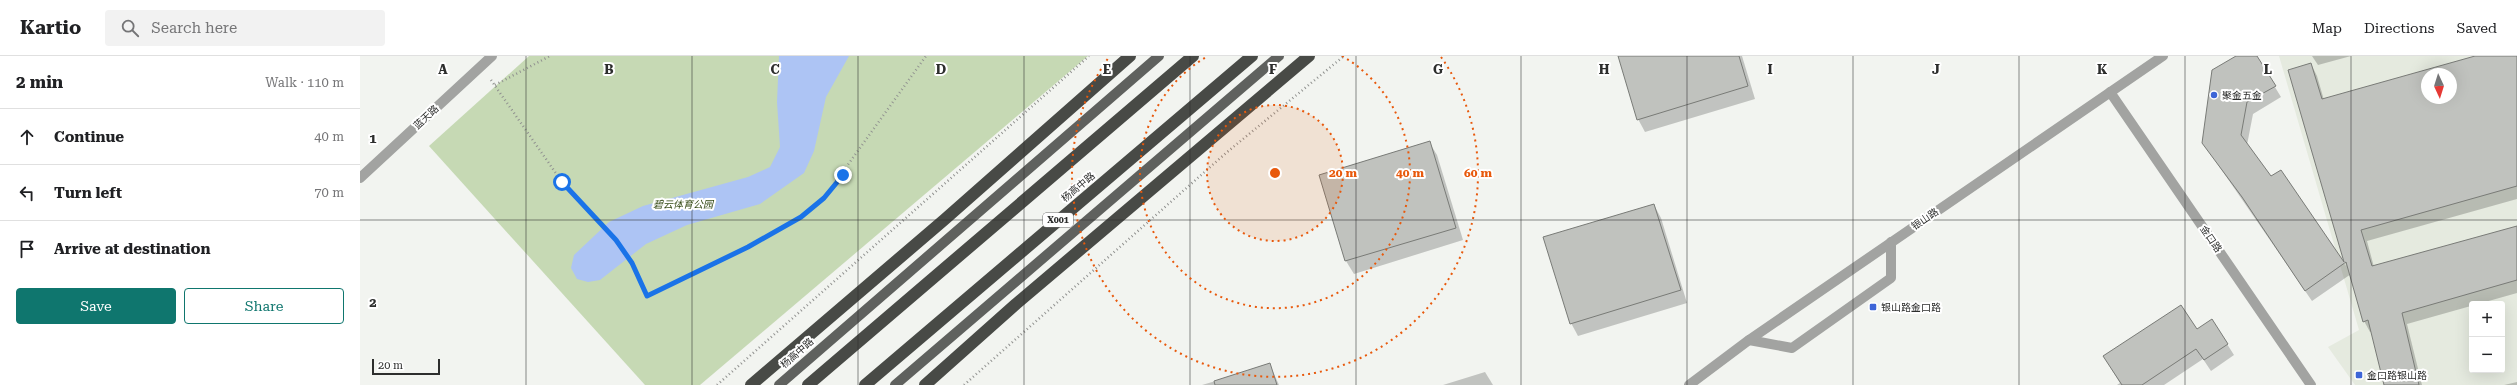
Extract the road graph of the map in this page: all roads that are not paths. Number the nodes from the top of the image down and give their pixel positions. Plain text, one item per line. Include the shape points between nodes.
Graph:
1 (492, 56) edge
2 (1130, 56) edge
3 (1159, 56) edge
4 (1192, 56) edge
5 (1252, 56) edge
6 (1279, 56) edge
7 (1309, 56) edge
8 (2163, 56) edge
9 (2110, 92) junction
10 (360, 178) edge
11 (1891, 242) junction
12 (1749, 340) junction
13 (751, 385) edge
14 (778, 385) edge
15 (808, 385) edge
16 (865, 385) edge
17 (895, 385) edge
18 (925, 385) edge
19 (1689, 385) edge
20 (2311, 385) edge

1 - 10 street, 蓝天路
2 - 13 highway
3 - 14 main road, 杨高中路
4 - 15 highway
5 - 16 highway, 杨高中路 / X001
6 - 17 main road, X001
7 - 18 highway via 1016,304
8 - 9 street, 银山路
9 - 11 street, 银山路
9 - 20 street, 金口路
11 - 12 street, 银山路
11 - 12 street via 1891,278 1792,348
12 - 19 street, 银山路

